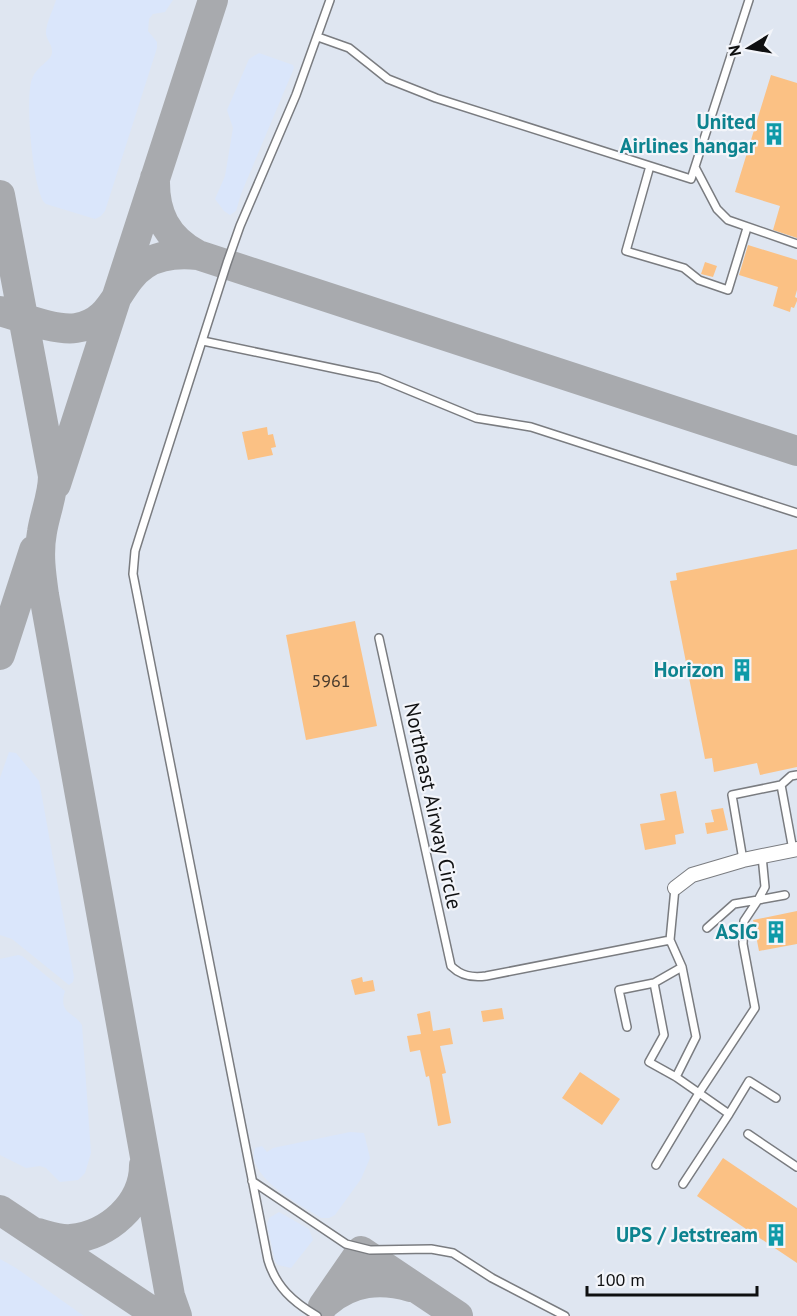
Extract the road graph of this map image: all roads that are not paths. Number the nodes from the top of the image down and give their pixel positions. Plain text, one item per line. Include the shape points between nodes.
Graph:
1 (330, 0) edge
2 (749, 0) edge
3 (318, 37) junction
4 (650, 166) junction
5 (695, 167) junction
6 (747, 228) junction
7 (797, 244) edge
8 (203, 341) junction
9 (797, 513) edge
10 (379, 638) dead end
11 (797, 775) edge
12 (781, 785) junction
13 (795, 850) edge
14 (762, 856) junction
15 (743, 860) junction
16 (675, 888) joint
17 (785, 895) dead end
18 (758, 900) junction
19 (707, 928) dead end
20 (670, 940) junction
21 (682, 968) junction
22 (654, 983) junction
23 (627, 1027) dead end
24 (676, 1077) junction
25 (699, 1093) junction
26 (776, 1098) dead end
27 (729, 1114) junction
28 (748, 1134) dead end
29 (656, 1165) dead end
30 (797, 1167) edge
31 (252, 1181) junction
32 (683, 1184) dead end
33 (317, 1316) edge
34 (565, 1316) edge

1 - 3 lane
2 - 5 lane
3 - 4 lane via 349,48 388,78 436,98
3 - 8 lane via 240,226
4 - 5 lane via 691,179
4 - 6 lane via 626,250 684,268 699,280 728,290
5 - 6 lane via 717,210
6 - 7 lane
8 - 9 lane via 379,378 476,418 531,427
8 - 31 lane via 138,543 133,574
10 - 20 lane, Northeast Airway Circle via 451,966 475,978
11 - 12 lane
12 - 13 lane
12 - 15 lane via 732,795
13 - 14 street
14 - 15 street
14 - 18 lane via 765,886
15 - 16 street via 692,875
16 - 20 lane
17 - 18 lane
18 - 19 lane via 734,904
18 - 25 lane via 744,921 743,944 755,1008
20 - 21 lane
21 - 22 lane
21 - 24 lane via 696,1037
22 - 23 lane via 619,990
22 - 24 lane via 664,1035 650,1062
24 - 25 lane
25 - 27 lane
25 - 29 lane
26 - 27 lane via 749,1081
27 - 32 lane
28 - 30 lane
31 - 33 lane via 271,1270 287,1296
31 - 34 lane via 346,1244 370,1250 431,1249 453,1253

